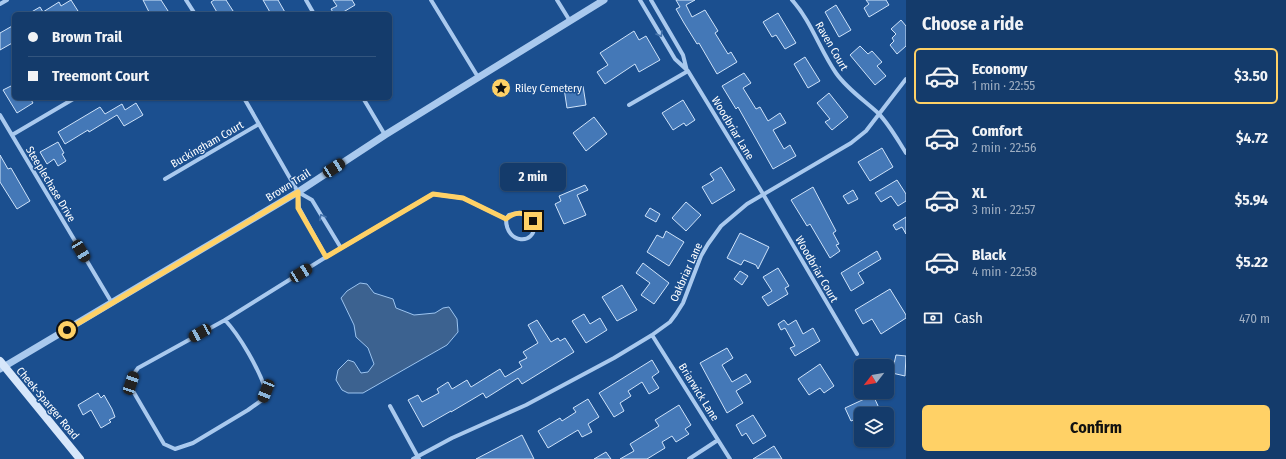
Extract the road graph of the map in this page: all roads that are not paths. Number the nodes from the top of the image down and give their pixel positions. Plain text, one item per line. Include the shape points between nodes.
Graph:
1 (7, 0) edge
2 (186, 0) edge
3 (306, 0) edge
4 (431, 0) edge
5 (557, 0) edge
6 (604, 0) edge
7 (640, 0) edge
8 (651, 0) edge
9 (792, 0) edge
10 (0, 4) edge
11 (193, 12) edge
12 (313, 12) edge
13 (570, 21) junction
14 (688, 71) junction
15 (478, 78) junction
16 (906, 80) edge
17 (72, 100) edge
18 (245, 100) edge
19 (364, 100) edge
20 (629, 105) dead end
21 (879, 114) junction
22 (0, 115) edge
23 (259, 124) junction
24 (12, 135) junction
25 (385, 135) junction
26 (906, 153) edge
27 (165, 179) dead end
28 (298, 192) junction
29 (763, 194) junction
30 (506, 219) junction
31 (341, 248) junction
32 (326, 257) junction
33 (112, 303) junction
34 (224, 320) junction
35 (652, 335) junction
36 (856, 354) dead end
37 (1, 366) edge
38 (390, 406) dead end
39 (718, 440) junction
40 (418, 458) edge
41 (80, 459) edge
42 (413, 459) edge
43 (689, 459) edge
44 (730, 459) edge

1 - 10 street
2 - 11 street
3 - 12 street
4 - 15 street
5 - 13 street
6 - 13 street, Brown Trail
7 -> 14 street, Woodbriar Lane via 676,60
8 - 14 street, Woodbriar Lane via 683,55
9 - 21 street, Raven Court via 802,12 843,82
13 - 15 street, Brown Trail
14 - 20 street
14 - 29 street, Woodbriar Lane
15 - 25 street, Brown Trail
16 - 21 street, Oakbriar Lane
17 - 24 street
18 - 23 street
19 - 25 street
21 - 26 street, Raven Court
21 - 29 street, Oakbriar Lane via 866,131 851,143
22 - 24 street, Steeplechase Drive
23 - 27 street, Buckingham Court
23 - 28 street
24 - 33 street, Steeplechase Drive
25 - 28 street, Brown Trail
31 -> 28 street via 312,200
28 - 32 street via 298,208
28 - 33 street, Brown Trail
29 - 35 street, Oakbriar Lane via 721,226 701,256 683,303 670,322
29 - 36 street, Woodbriar Court
30 - 30 street via 508,231 515,238 522,240 532,236 533,221 527,215 518,213
30 - 31 street via 463,198 433,194
31 - 32 street
32 - 34 street
33 - 37 street, Brown Trail
34 - 34 street via 138,368 134,374 131,383 134,391 164,444 175,450 193,443 248,410 262,400 266,391 262,378 233,328
35 - 39 street, Briarwick Lane
35 - 40 street, Oakbriar Lane via 526,405 452,438
37 - 41 main road, Cheek-Sparger Road
38 - 40 street
39 - 43 street
39 - 44 street, Briarwick Lane
40 - 42 street, Oakbriar Lane

